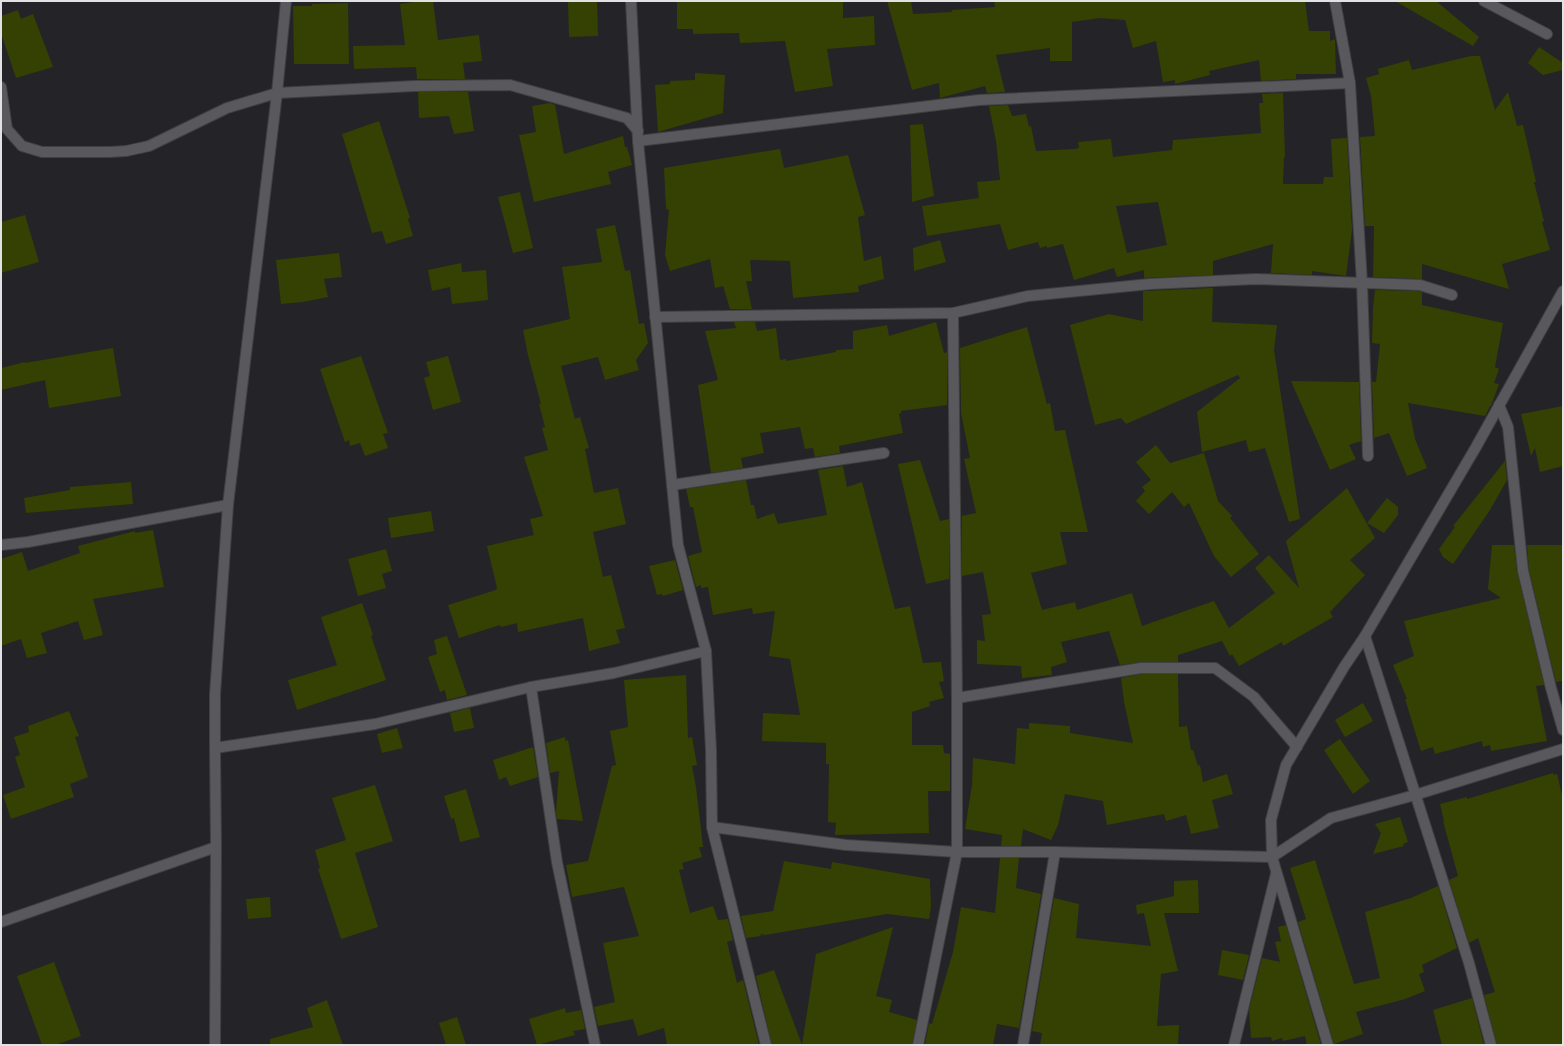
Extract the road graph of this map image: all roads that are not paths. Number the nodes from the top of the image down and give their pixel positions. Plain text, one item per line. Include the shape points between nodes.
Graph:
1 (286, 1) edge
2 (631, 1) edge
3 (1335, 1) edge
4 (1484, 1) edge
5 (1547, 34) dead end
6 (1350, 83) junction
7 (1, 88) edge
8 (277, 93) junction
9 (638, 136) junction
10 (1362, 283) junction
11 (1563, 291) edge
12 (1452, 295) dead end
13 (953, 313) junction
14 (655, 317) junction
15 (1499, 405) junction
16 (884, 453) dead end
17 (1368, 456) dead end
18 (672, 485) junction
19 (228, 505) junction
20 (1, 545) edge
21 (1365, 636) junction
22 (706, 651) junction
23 (531, 687) junction
24 (957, 698) junction
25 (1563, 730) edge
26 (1297, 747) junction
27 (215, 748) junction
28 (1563, 749) edge
29 (1415, 795) junction
30 (712, 827) junction
31 (216, 847) junction
32 (957, 852) junction
33 (1054, 852) junction
34 (1272, 857) junction
35 (1276, 874) junction
36 (1, 922) edge
37 (215, 1045) edge
38 (595, 1045) edge
39 (766, 1045) edge
40 (918, 1045) edge
41 (1023, 1045) edge
42 (1234, 1045) edge
43 (1328, 1045) edge
44 (1491, 1045) edge

1 - 8 street
2 - 9 street
3 - 6 street
4 - 5 street
6 - 9 street via 979,100
6 - 10 street
7 - 8 street via 7,129 22,146 42,152 110,152 149,146 227,108
8 - 9 street via 414,86 510,85 627,118
8 - 19 street
9 - 14 street
10 - 12 street via 1420,285
10 - 13 street via 1256,279 1150,284 1028,296
10 - 17 street
11 - 15 street
13 - 14 street
13 - 24 street
14 - 18 street
15 - 21 street
15 - 25 street via 1508,427 1523,571
16 - 18 street
18 - 22 street via 678,545
19 - 20 street
19 - 27 street
21 - 26 street
21 - 29 street
22 - 23 street via 614,673
22 - 30 street
23 - 27 street via 375,724
23 - 38 street via 557,862
24 - 26 street via 1141,668 1215,668 1254,697
24 - 32 street
26 - 34 street via 1286,765 1270,820
27 - 31 street
28 - 29 street
29 - 34 street via 1331,818
29 - 44 street via 1469,963
30 - 32 street via 846,845
30 - 39 street
31 - 36 street
31 - 37 street
32 - 33 street
32 - 40 street
33 - 34 street
33 - 41 street
34 - 35 street
35 - 42 street
35 - 43 street

